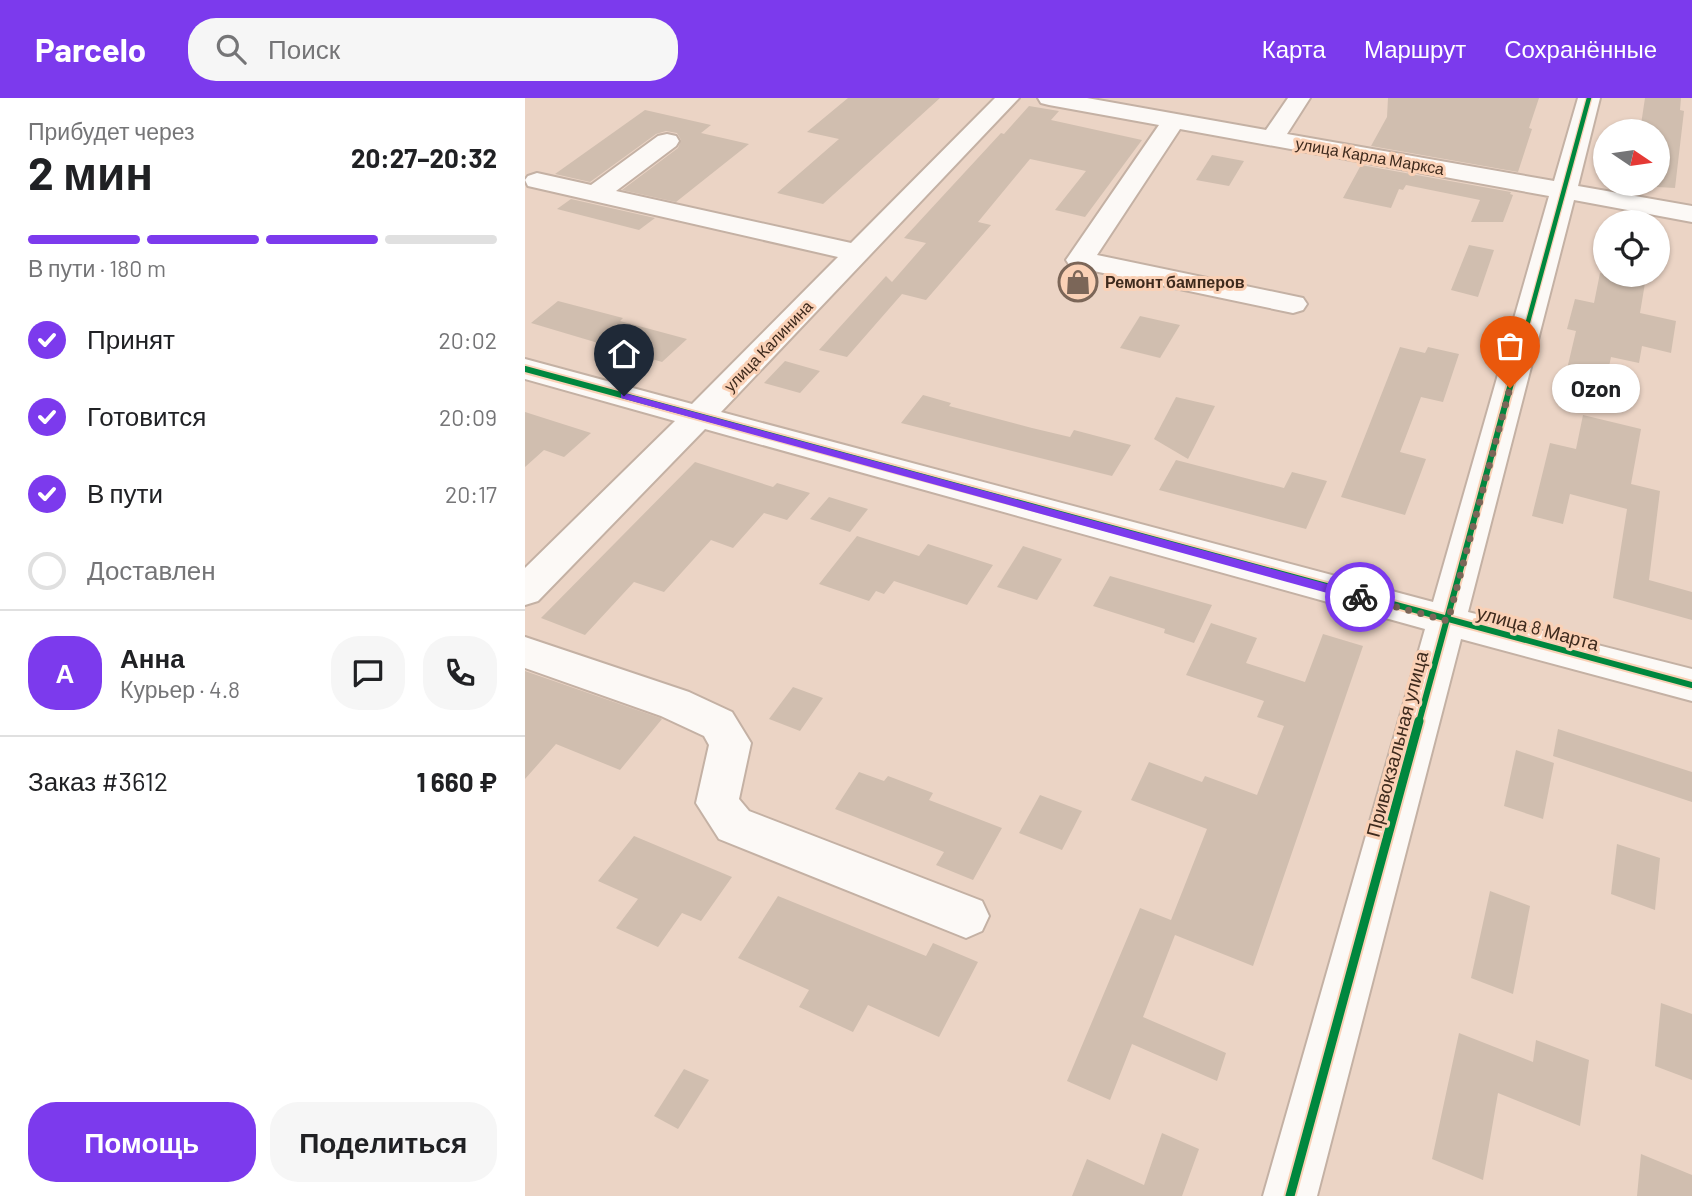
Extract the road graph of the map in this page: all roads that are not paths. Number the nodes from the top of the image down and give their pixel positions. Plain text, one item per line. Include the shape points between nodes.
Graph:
1 (1008, 98) edge
2 (1049, 98) edge
3 (1299, 98) edge
4 (1589, 98) edge
5 (1174, 120) junction
6 (1272, 138) junction
7 (667, 141) dead end
8 (537, 181) dead end
9 (1562, 191) junction
10 (596, 194) junction
11 (1692, 214) edge
12 (858, 253) junction
13 (1293, 304) dead end
14 (525, 369) edge
15 (698, 417) junction
16 (525, 591) edge
17 (1448, 621) junction
18 (525, 652) edge
19 (1692, 685) edge
20 (966, 916) dead end
21 (1290, 1196) edge

1 - 12 street, улица Калинина
2 - 5 street, улица Карла Маркса
3 - 6 street
4 - 9 street, Привокзальная улица
5 - 6 street, улица Карла Маркса
5 - 13 street via 1080,260
6 - 9 street, улица Карла Маркса
7 - 10 street
8 - 10 street
9 - 11 street, улица Карла Маркса
9 - 17 street, Привокзальная улица
10 - 12 street
12 - 15 street, улица Калинина
14 - 15 street, улица 8 Марта
15 - 16 street, улица Калинина
15 - 17 street, улица 8 Марта
17 - 19 street, улица 8 Марта
17 - 21 street, Привокзальная улица
18 - 20 street via 675,704 718,724 730,743 717,803 734,825

